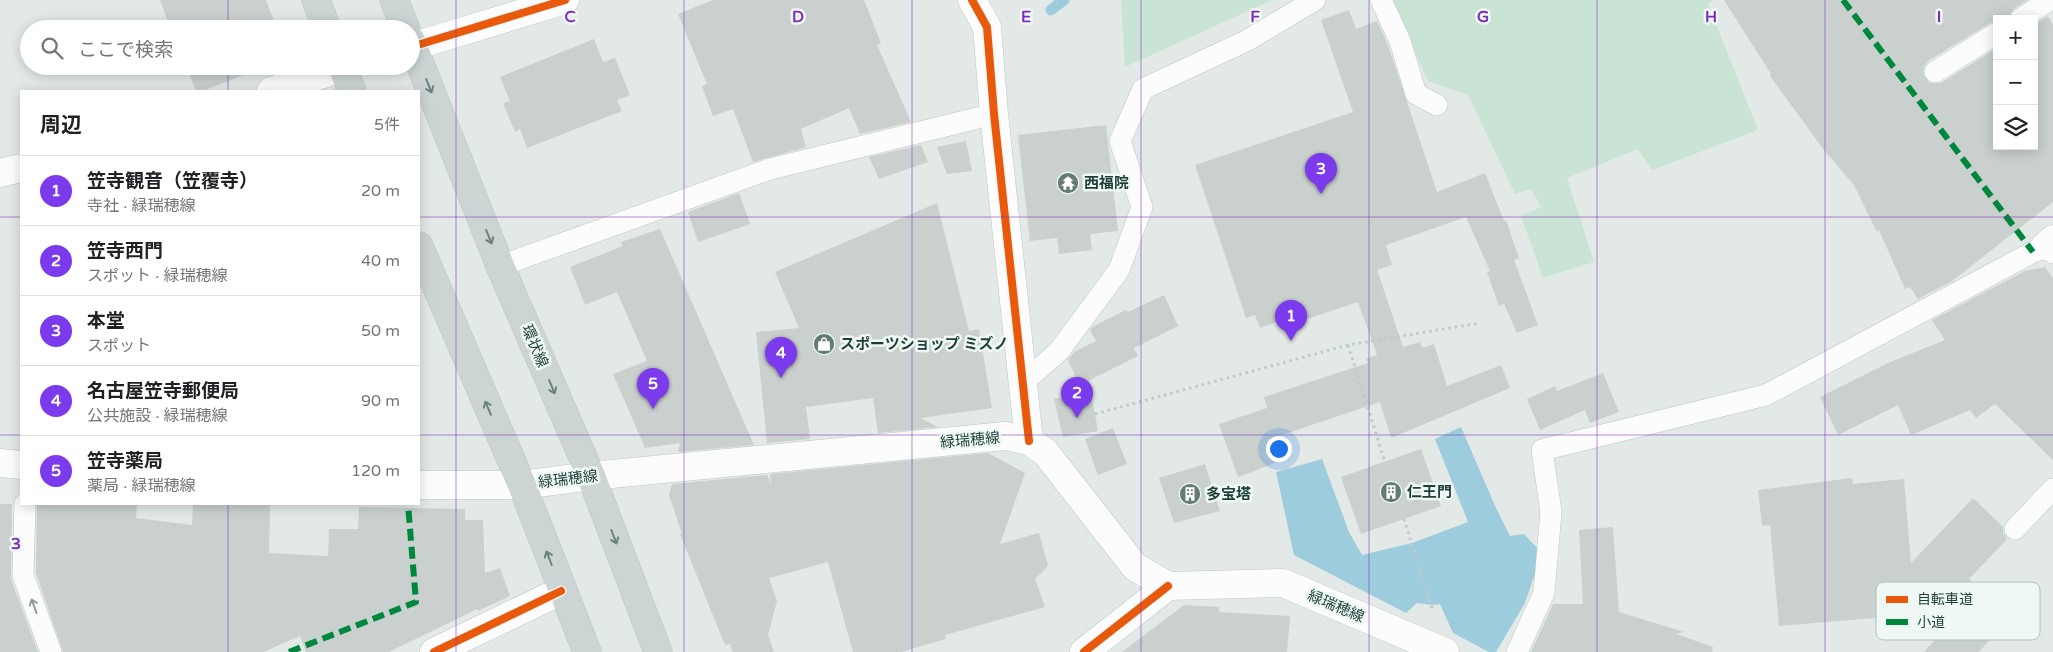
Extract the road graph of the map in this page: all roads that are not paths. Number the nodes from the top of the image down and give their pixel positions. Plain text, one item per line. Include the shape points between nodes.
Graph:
1 (316, 0) edge
2 (394, 0) edge
3 (565, 0) edge
4 (972, 0) edge
5 (1315, 0) edge
6 (1381, 0) edge
7 (2050, 0) edge
8 (2026, 15) edge
9 (324, 20) edge
10 (402, 20) edge
11 (1993, 36) edge
12 (420, 39) edge
13 (420, 64) edge
14 (1935, 72) dead end
15 (338, 75) edge
16 (275, 90) edge
17 (1437, 105) dead end
18 (994, 114) junction
19 (20, 168) edge
20 (0, 173) edge
21 (2051, 246) edge
22 (420, 248) edge
23 (500, 266) junction
24 (1023, 383) junction
25 (1029, 441) junction
26 (0, 463) edge
27 (20, 465) edge
28 (591, 476) junction
29 (420, 484) edge
30 (522, 485) junction
31 (2053, 489) edge
32 (25, 505) edge
33 (2015, 529) dead end
34 (1168, 586) junction
35 (561, 591) junction
36 (51, 652) edge
37 (434, 652) edge
38 (587, 652) edge
39 (658, 652) edge
40 (1084, 652) edge
41 (1445, 652) edge
42 (1517, 652) edge

1 - 9 main road
2 - 10 main road, 環状線
3 - 12 main road
4 - 18 main road via 987,27
5 - 24 lane via 1246,41 1143,89 1120,141 1142,207 1119,270 1059,351
6 - 17 lane via 1400,40 1416,94
7 - 8 lane
11 - 14 lane
13 -> 23 main road, 環状線
15 - 16 main road
18 - 23 lane via 770,168
18 - 24 main road
19 - 20 main road
21 - 42 lane via 1766,395 1542,450 1551,512 1544,593
30 -> 22 main road
23 -> 28 main road, 環状線
24 - 25 main road
25 - 28 main road, 緑瑞穂線 via 1005,436
25 - 34 main road, 緑瑞穂線 via 1046,453 1135,567
26 - 27 main road
28 - 30 main road, 緑瑞穂線
28 -> 39 main road, 環状線
29 - 30 main road, 緑瑞穂線
35 -> 30 main road
31 - 33 lane
36 -> 32 lane via 23,575
34 - 40 main road
34 - 41 main road, 緑瑞穂線 via 1283,583
35 - 37 main road
35 - 38 main road

